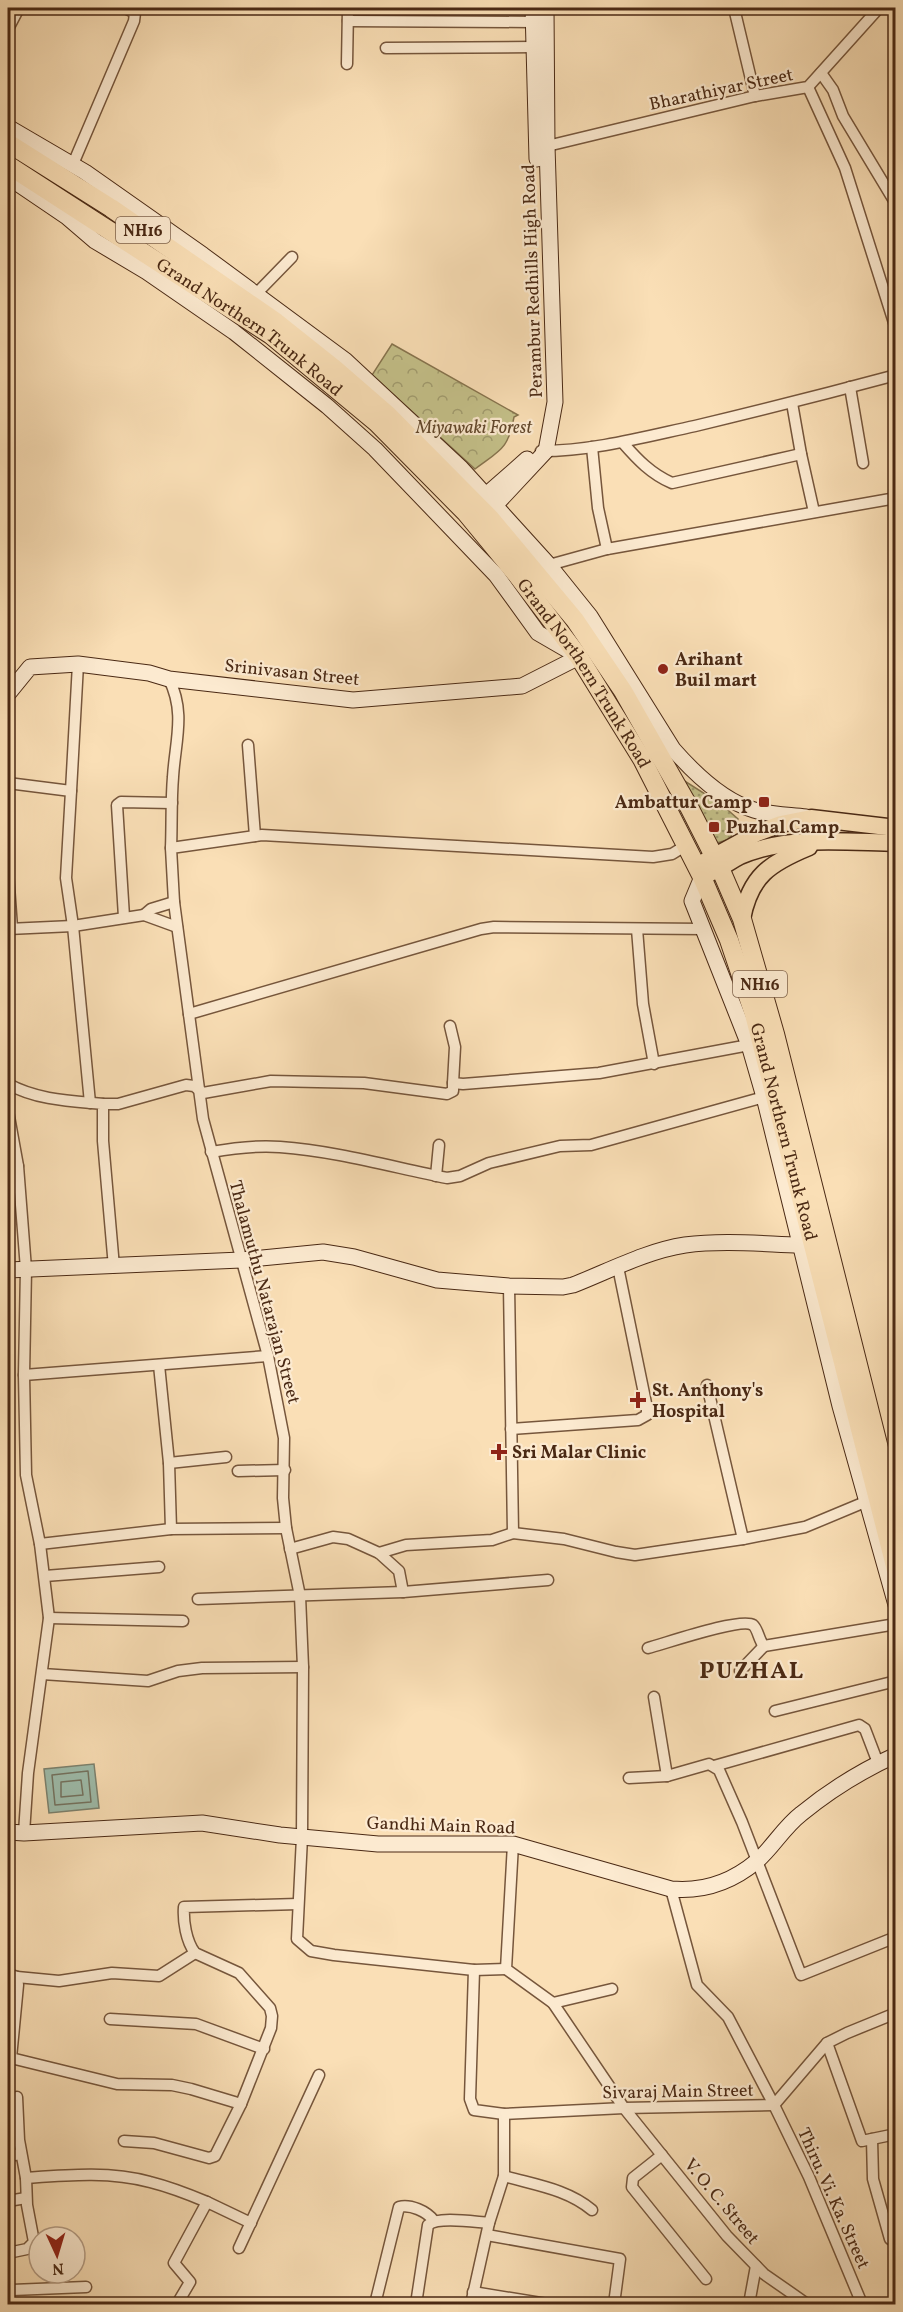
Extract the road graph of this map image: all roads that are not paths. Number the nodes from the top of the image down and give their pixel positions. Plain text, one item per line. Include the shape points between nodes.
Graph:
1 (19, 8) edge
2 (125, 8) edge
3 (348, 8) edge
4 (546, 8) edge
5 (734, 8) edge
6 (879, 8) edge
7 (533, 15) edge
8 (348, 21) junction
9 (8, 28) edge
10 (534, 47) junction
11 (386, 48) dead end
12 (347, 64) dead end
13 (821, 73) junction
14 (808, 87) junction
15 (755, 96) junction
16 (8, 127) edge
17 (8, 143) edge
18 (542, 148) junction
19 (73, 164) junction
20 (8, 165) edge
21 (8, 177) edge
22 (896, 204) edge
23 (292, 257) dead end
24 (256, 294) junction
25 (896, 329) edge
26 (896, 375) edge
27 (850, 387) junction
28 (792, 403) junction
29 (623, 442) junction
30 (592, 447) junction
31 (542, 451) junction
32 (801, 454) junction
33 (863, 463) dead end
34 (896, 498) edge
35 (481, 509) junction
36 (814, 512) junction
37 (608, 549) junction
38 (549, 565) junction
39 (579, 657) junction
40 (78, 664) junction
41 (169, 679) junction
42 (8, 694) edge
43 (248, 745) dead end
44 (8, 783) edge
45 (71, 791) junction
46 (172, 803) junction
47 (812, 818) junction
48 (896, 828) edge
49 (255, 836) junction
50 (827, 842) junction
51 (896, 843) edge
52 (685, 846) junction
53 (171, 848) junction
54 (717, 863) junction
55 (8, 872) edge
56 (699, 872) junction
57 (174, 902) junction
58 (144, 915) junction
59 (124, 918) junction
60 (742, 919) junction
61 (73, 926) junction
62 (177, 927) junction
63 (638, 928) junction
64 (10, 929) edge
65 (704, 929) junction
66 (189, 1014) junction
67 (450, 1026) dead end
68 (749, 1045) junction
69 (654, 1064) junction
70 (453, 1083) junction
71 (8, 1084) edge
72 (199, 1090) junction
73 (764, 1097) junction
74 (90, 1103) junction
75 (103, 1104) junction
76 (8, 1111) edge
77 (439, 1145) dead end
78 (211, 1152) junction
79 (13, 1167) edge
80 (436, 1176) junction
81 (800, 1245) junction
82 (241, 1260) junction
83 (114, 1267) junction
84 (618, 1267) junction
85 (26, 1269) junction
86 (8, 1270) edge
87 (509, 1286) junction
88 (268, 1356) junction
89 (159, 1365) junction
90 (24, 1376) junction
91 (707, 1385) dead end
92 (511, 1429) junction
93 (226, 1457) dead end
94 (169, 1463) junction
95 (285, 1470) junction
96 (238, 1471) dead end
97 (866, 1502) junction
98 (896, 1516) edge
99 (286, 1528) junction
100 (171, 1529) junction
101 (513, 1533) junction
102 (743, 1539) junction
103 (40, 1544) junction
104 (290, 1549) junction
105 (379, 1553) junction
106 (159, 1567) dead end
107 (896, 1570) edge
108 (45, 1576) junction
109 (548, 1580) dead end
110 (403, 1592) junction
111 (300, 1596) junction
112 (198, 1599) dead end
113 (896, 1605) edge
114 (49, 1618) junction
115 (183, 1621) dead end
116 (896, 1624) edge
117 (764, 1646) junction
118 (648, 1648) dead end
119 (303, 1667) junction
120 (740, 1671) dead end
121 (42, 1674) junction
122 (896, 1681) edge
123 (654, 1697) dead end
124 (775, 1711) dead end
125 (896, 1755) edge
126 (878, 1763) junction
127 (714, 1766) junction
128 (667, 1776) junction
129 (629, 1778) dead end
130 (8, 1832) edge
131 (24, 1833) junction
132 (302, 1837) junction
133 (513, 1844) junction
134 (757, 1861) junction
135 (671, 1889) junction
136 (298, 1904) junction
137 (896, 1937) edge
138 (195, 1953) junction
139 (506, 1969) junction
140 (474, 1970) junction
141 (12, 1976) edge
142 (612, 1989) dead end
143 (553, 2003) junction
144 (896, 2013) edge
145 (110, 2019) dead end
146 (827, 2043) junction
147 (264, 2049) junction
148 (9, 2059) edge
149 (319, 2075) dead end
150 (17, 2097) dead end
151 (241, 2104) junction
152 (774, 2106) junction
153 (624, 2108) junction
154 (504, 2114) junction
155 (896, 2134) edge
156 (872, 2139) junction
157 (124, 2141) dead end
158 (21, 2154) junction
159 (662, 2155) junction
160 (8, 2156) edge
161 (504, 2176) junction
162 (26, 2178) junction
163 (26, 2198) junction
164 (8, 2200) edge
165 (207, 2202) junction
166 (592, 2210) dead end
167 (434, 2221) junction
168 (252, 2223) junction
169 (489, 2223) junction
170 (487, 2235) junction
171 (890, 2239) dead end
172 (239, 2248) dead end
173 (8, 2253) edge
174 (756, 2266) junction
175 (706, 2279) dead end
176 (86, 2287) dead end
177 (472, 2292) junction
178 (8, 2296) edge
179 (177, 2304) edge
180 (375, 2304) edge
181 (416, 2304) edge
182 (471, 2304) edge
183 (548, 2304) edge
184 (614, 2304) edge
185 (750, 2304) edge
186 (807, 2304) edge
187 (862, 2304) edge

1 - 9 street
2 - 19 street via 135,13 134,21
3 - 8 street
4 - 18 street, Perambur Redhills High Road
5 - 15 street
6 - 13 street, Bharathiyar Street
7 - 8 street
7 - 10 street, Perambur Redhills High Road
8 - 12 street
10 - 11 street
10 - 18 street, Perambur Redhills High Road
13 - 14 street, Bharathiyar Street
13 - 22 street
14 - 15 street, Bharathiyar Street
14 - 25 street via 845,168
15 - 18 street, Bharathiyar Street
16 - 19 street
17 - 35 highway, Grand Northern Trunk Road / NH16 via 111,208 276,322 388,415
18 - 31 street, Perambur Redhills High Road via 555,402
19 - 24 street
20 - 35 highway, Grand Northern Trunk Road / NH16 via 271,335
21 - 39 street via 67,216 95,241 234,332 327,406 375,449 496,575 538,633
23 - 24 street
24 - 35 street via 345,360 461,468
26 - 27 street
27 - 28 street
27 - 33 street
28 - 29 street
28 - 32 street
29 - 30 street
29 - 32 street via 639,462 672,483
30 - 31 street
30 - 37 street via 598,508
31 - 35 street
32 - 36 street
34 - 36 street
35 - 38 street
35 - 39 highway, Grand Northern Trunk Road / NH16
35 - 54 highway, Grand Northern Trunk Road / NH16 via 575,620 623,691
36 - 37 street
37 - 38 street
38 - 47 street via 590,616 688,767 727,797 754,810
39 - 41 street, Srinivasan Street via 522,687 353,700
39 - 52 highway, Grand Northern Trunk Road / NH16 via 642,759
40 - 41 street, Srinivasan Street
40 - 42 street, Srinivasan Street via 30,667
40 - 45 street
41 - 46 street, Thalamuthu Natarajan Street via 179,723
43 - 49 street
44 - 45 street
45 - 61 street via 66,878
46 - 53 street, Thalamuthu Natarajan Street
46 - 59 street via 117,805
47 - 48 main road
47 - 54 main road via 757,833
49 - 52 street via 653,856 672,854
49 - 53 street
50 - 51 main road
50 - 54 main road via 780,845
50 - 60 main road via 791,854 766,869 746,898
52 - 56 highway, Grand Northern Trunk Road / NH16
53 - 57 street, Thalamuthu Natarajan Street
54 - 56 main road
54 - 60 highway, Grand Northern Trunk Road / NH16
55 - 64 street
56 - 65 street via 692,901
56 - 107 highway, Grand Northern Trunk Road / NH16 via 729,940 757,1024
57 - 58 street
57 - 62 street, Thalamuthu Natarajan Street
58 - 59 street
58 - 62 street
59 - 61 street
60 - 98 highway, Grand Northern Trunk Road / NH16 via 775,1034
61 - 64 street
61 - 74 street
62 - 66 street, Thalamuthu Natarajan Street
63 - 65 street
63 - 66 street via 481,929
63 - 69 street via 643,1004
65 - 68 street
66 - 72 street, Thalamuthu Natarajan Street
67 - 70 street via 455,1047
68 - 69 street
68 - 73 street
69 - 70 street via 537,1080
70 - 72 street via 453,1091 447,1094 364,1083 271,1080 203,1093
71 - 74 street via 32,1095
72 - 75 street via 186,1085 118,1104
72 - 78 street, Thalamuthu Natarajan Street
73 - 80 street via 591,1145 560,1146 489,1164 460,1176
73 - 81 street
74 - 75 street
75 - 83 street
76 - 79 street
77 - 80 street
78 - 80 street via 279,1146
78 - 82 street, Thalamuthu Natarajan Street
79 - 85 street
81 - 84 street via 685,1245
81 - 97 street
82 - 83 street
82 - 87 street via 323,1252 437,1280
82 - 88 street, Thalamuthu Natarajan Street
83 - 85 street
84 - 87 street via 563,1287
84 - 92 street via 647,1414 638,1420
85 - 86 street
85 - 90 street
87 - 92 street
88 - 89 street
88 - 95 street, Thalamuthu Natarajan Street via 284,1438
89 - 90 street
89 - 94 street
90 - 103 street via 26,1475
91 - 102 street
92 - 101 street
93 - 94 street
94 - 100 street
95 - 96 street
95 - 99 street, Thalamuthu Natarajan Street
97 - 102 street via 806,1527
97 - 113 street
99 - 100 street
99 - 104 street, Thalamuthu Natarajan Street
100 - 103 street
101 - 102 street via 564,1539 635,1555
101 - 105 street via 492,1540 406,1545
103 - 108 street
104 - 105 street via 333,1537 348,1539
104 - 111 street, Thalamuthu Natarajan Street
105 - 110 street via 399,1571
106 - 108 street
108 - 114 street
109 - 110 street
110 - 111 street
111 - 112 street
111 - 119 street, Thalamuthu Natarajan Street
114 - 115 street
114 - 121 street
116 - 117 street
117 - 118 street via 754,1626 748,1624 719,1627
117 - 120 street
119 - 121 street via 222,1667 178,1671 148,1681
119 - 132 street, Thalamuthu Natarajan Street
121 - 131 street
122 - 124 street
123 - 128 street
125 - 126 street, Gandhi Main Road
126 - 127 street via 859,1725
126 - 134 street, Gandhi Main Road via 801,1814
127 - 128 street
127 - 134 street
128 - 129 street
130 - 131 street, Gandhi Main Road
131 - 132 street, Gandhi Main Road via 202,1823
132 - 133 street, Gandhi Main Road via 378,1844
132 - 136 street, Thalamuthu Natarajan Street
133 - 135 street, Gandhi Main Road
133 - 139 street
134 - 135 street, Gandhi Main Road via 712,1887
134 - 137 street via 801,1975
135 - 152 street, Thiru. Vi. Ka. Street via 697,1985 728,2017
136 - 138 street via 184,1907 187,1940
136 - 140 street, Thalamuthu Natarajan Street via 297,1939 311,1951
138 - 141 street via 159,1976 112,1973 59,1981
138 - 147 street via 239,1973 270,2008 271,2028
139 - 140 street
139 - 143 street
140 - 154 street, Sivaraj Main Street via 470,2098 474,2110
141 - 148 street via 18,1985
142 - 143 street
143 - 153 street, V. O. C. Street
144 - 146 street, Sivaraj Main Street
145 - 147 street via 196,2024
146 - 152 street, Sivaraj Main Street
146 - 156 street via 862,2141
147 - 151 street
148 - 151 street via 117,2084 172,2085
149 - 168 street
150 - 158 street
151 - 157 street via 213,2158 154,2143
152 - 153 street, Sivaraj Main Street
152 - 187 street, Thiru. Vi. Ka. Street via 809,2177
153 - 154 street, Sivaraj Main Street
153 - 159 street, V. O. C. Street
154 - 161 street
155 - 156 street
156 - 171 street via 873,2179
158 - 160 street
158 - 162 street
159 - 174 street, V. O. C. Street
159 - 175 street via 633,2178 632,2187
161 - 166 street via 563,2192
161 - 169 street
162 - 163 street
162 - 165 street via 86,2174 127,2178 168,2187
163 - 164 street
163 - 173 street via 34,2242 27,2249
165 - 168 street
165 - 179 street via 174,2263 190,2282
167 - 169 street
167 - 180 street via 421,2211 405,2205 399,2207
167 - 181 street via 428,2225
168 - 172 street
169 - 170 street
170 - 177 street
170 - 184 street via 620,2259
174 - 185 street
174 - 186 street, V. O. C. Street
176 - 178 street via 12,2290
177 - 182 street
177 - 183 street

